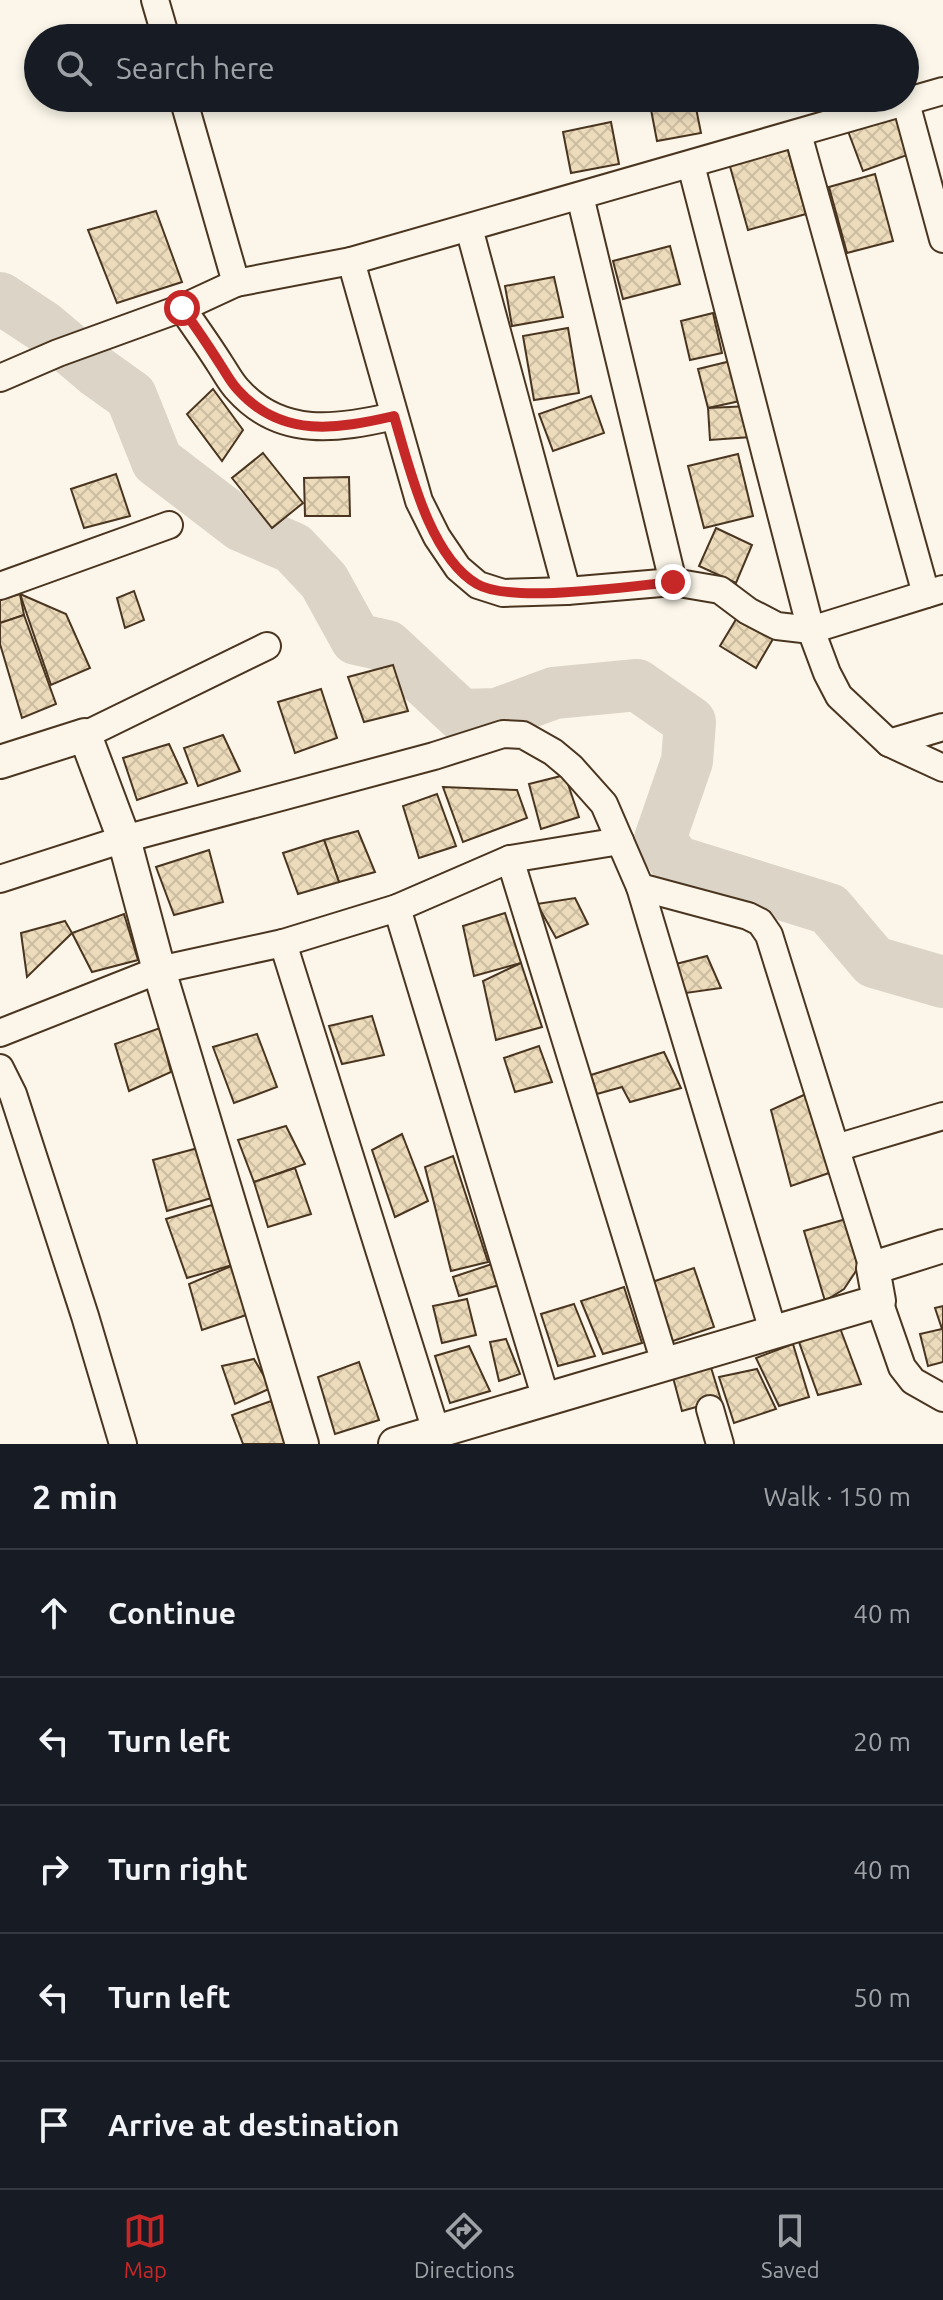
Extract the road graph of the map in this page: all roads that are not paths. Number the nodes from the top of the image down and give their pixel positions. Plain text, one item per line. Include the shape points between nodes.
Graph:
1 (155, 0) edge
2 (162, 24) edge
3 (943, 91) edge
4 (919, 99) edge
5 (187, 112) edge
6 (875, 112) edge
7 (908, 112) edge
8 (798, 134) junction
9 (691, 165) junction
10 (580, 196) junction
11 (469, 228) junction
12 (943, 239) edge
13 (351, 261) junction
14 (236, 283) junction
15 (182, 308) junction
16 (0, 378) edge
17 (394, 416) junction
18 (169, 525) dead end
19 (673, 582) junction
20 (0, 586) edge
21 (567, 591) junction
22 (934, 591) edge
23 (811, 630) junction
24 (267, 646) dead end
25 (943, 727) edge
26 (85, 735) junction
27 (889, 743) junction
28 (0, 762) edge
29 (943, 768) edge
30 (124, 839) junction
31 (620, 841) junction
32 (510, 859) junction
33 (0, 879) edge
34 (640, 887) junction
35 (397, 908) junction
36 (283, 943) junction
37 (159, 970) junction
38 (0, 1033) edge
39 (0, 1068) edge
40 (943, 1116) edge
41 (836, 1148) junction
42 (943, 1246) edge
43 (873, 1268) junction
44 (879, 1301) junction
45 (773, 1331) junction
46 (665, 1363) junction
47 (943, 1398) edge
48 (546, 1399) junction
49 (710, 1409) dead end
50 (436, 1431) junction
51 (123, 1444) edge
52 (302, 1444) edge
53 (395, 1444) edge
54 (720, 1444) edge

1 - 2 street
3 - 4 street
5 - 14 street
6 - 8 street
7 - 12 street
8 - 9 street
8 - 22 street
9 - 10 street
9 - 23 street
10 - 11 street
10 - 19 street
11 - 13 street
11 - 21 street
13 - 14 street
13 - 17 street
14 - 15 street
15 - 16 street
15 - 17 street via 238,391 288,424 352,426
17 - 21 street via 419,501 458,568 478,585 503,593
18 - 20 street
19 - 21 street
19 - 23 street via 720,590 777,626
22 - 23 street
23 - 27 street via 839,696
24 - 26 street
25 - 27 street
26 - 28 street
26 - 30 street
27 - 29 street
30 - 31 street via 503,734 523,735 571,767 604,804
30 - 33 street
30 - 37 street
31 - 32 street
31 - 34 street
32 - 35 street
32 - 46 street
34 - 41 street via 760,922 769,935
34 - 45 street
35 - 36 street
35 - 48 street
36 - 37 street
36 - 50 street
37 - 38 street
37 - 52 street
39 - 51 street via 13,1094
40 - 41 street
41 - 43 street
42 - 43 street
43 - 44 street
44 - 45 street
44 - 47 street via 902,1367 913,1381
45 - 46 street
46 - 48 street
48 - 50 street
49 - 54 street
50 - 53 street

